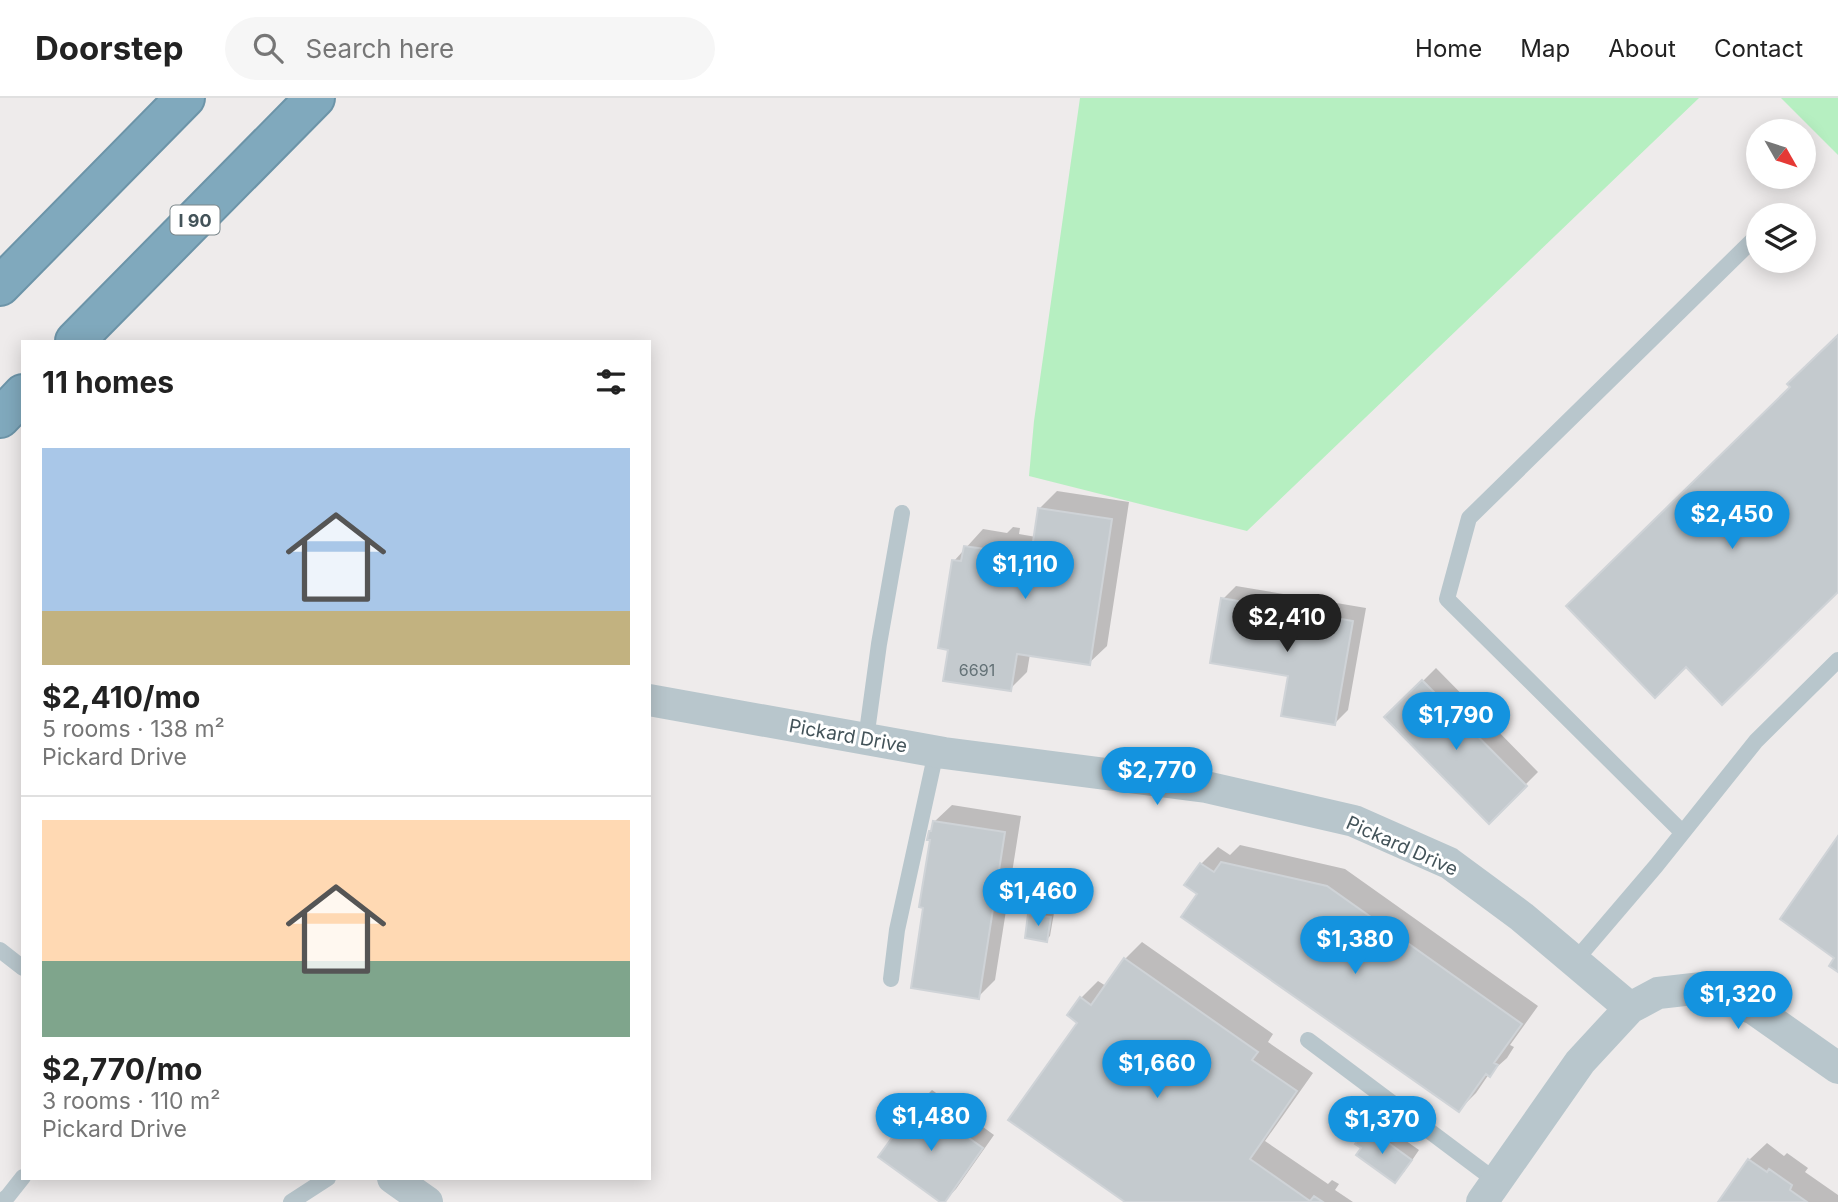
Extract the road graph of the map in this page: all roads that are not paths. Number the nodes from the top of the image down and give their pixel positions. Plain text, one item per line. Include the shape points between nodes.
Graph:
1 (186, 98) edge
2 (315, 98) edge
3 (1746, 247) edge
4 (0, 286) edge
5 (76, 340) edge
6 (21, 396) edge
7 (0, 418) edge
8 (902, 513) dead end
9 (1838, 660) edge
10 (651, 700) edge
11 (866, 739) junction
12 (936, 752) junction
13 (1682, 832) junction
14 (0, 950) edge
15 (1574, 962) junction
16 (21, 966) edge
17 (891, 979) dead end
18 (1630, 1009) junction
19 (1308, 1040) dead end
20 (1838, 1068) edge
21 (21, 1180) edge
22 (325, 1180) edge
23 (396, 1180) edge
24 (1489, 1192) edge
25 (1, 1202) edge
26 (291, 1202) edge
27 (427, 1202) edge

1 - 4 highway
2 - 5 highway, I 90
3 - 13 lane via 1469,518 1447,599
6 - 7 highway
8 - 11 lane
9 - 13 lane via 1756,741
10 - 11 street, Pickard Drive
11 - 12 street, Pickard Drive
12 - 15 street, Pickard Drive via 1206,787 1354,821 1449,863
12 - 17 lane via 897,930
13 - 15 lane
14 - 16 lane
15 - 18 street, Pickard Drive
18 - 20 street via 1658,993 1702,988 1754,1009
18 - 24 street via 1580,1062
19 - 24 lane
21 - 25 lane
22 - 26 lane
23 - 27 street

